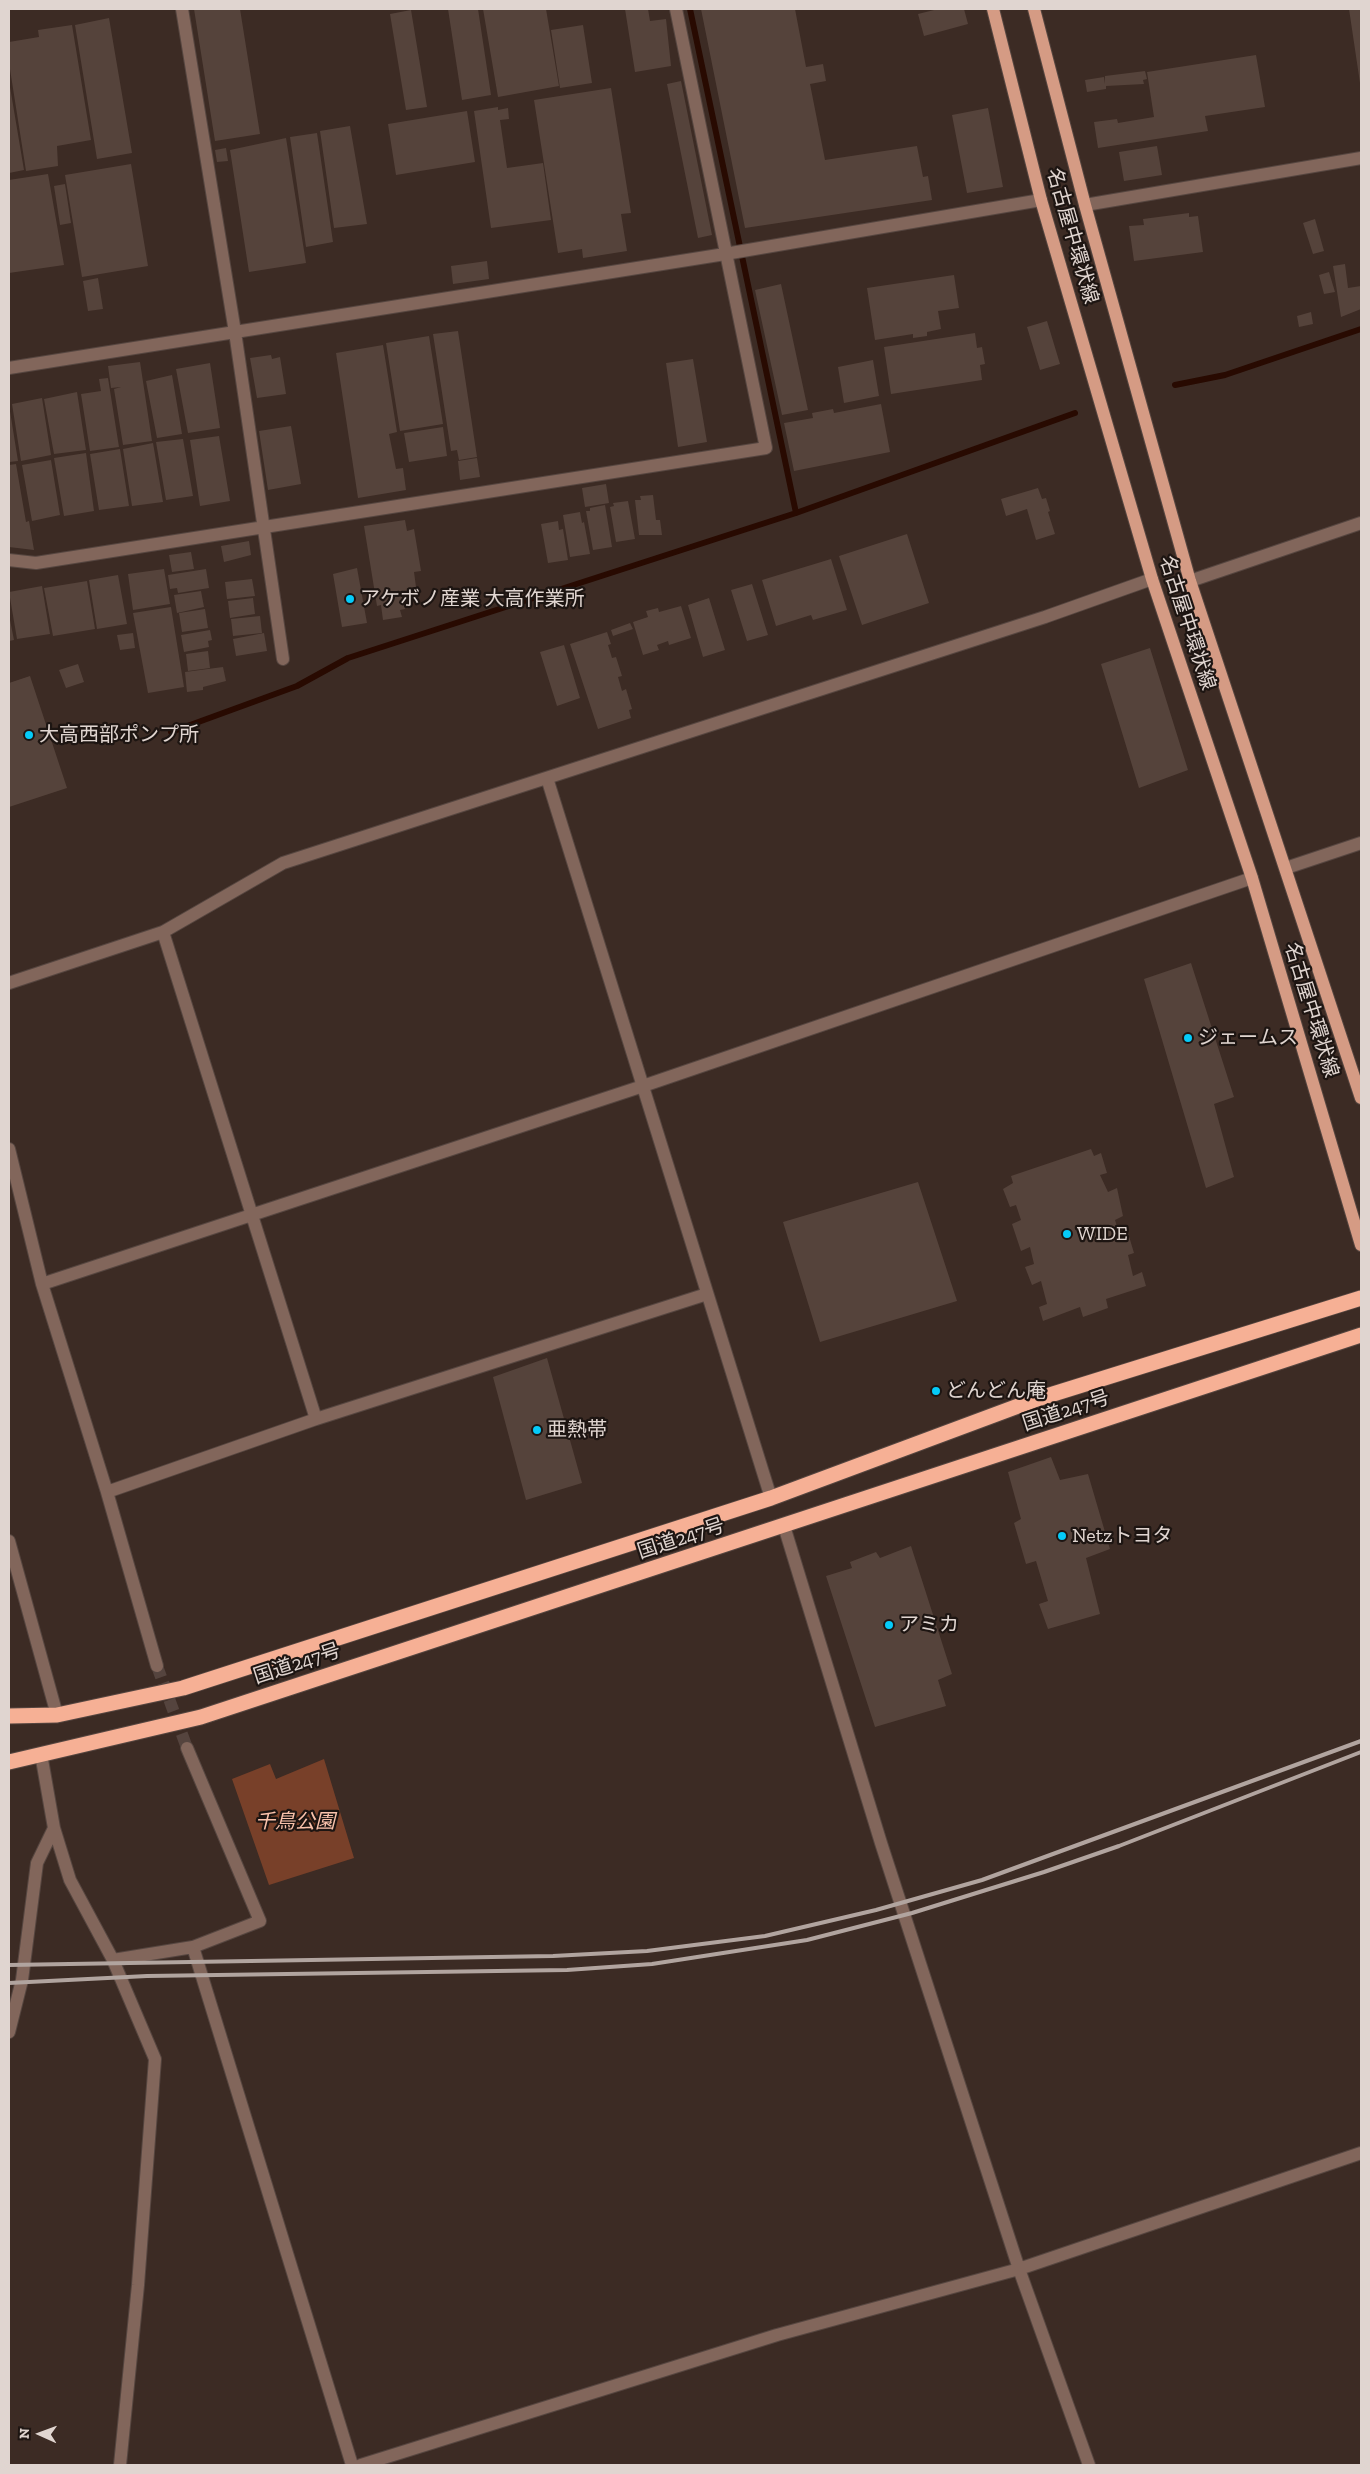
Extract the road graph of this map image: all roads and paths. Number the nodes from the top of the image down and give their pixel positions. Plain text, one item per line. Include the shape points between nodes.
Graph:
1 (182, 9) edge
2 (676, 9) edge
3 (992, 9) edge
4 (1034, 9) edge
5 (1361, 158) edge
6 (1041, 200) junction
7 (1085, 205) junction
8 (729, 253) junction
9 (235, 332) junction
10 (9, 368) edge
11 (1361, 523) edge
12 (264, 526) junction
13 (9, 560) edge
14 (1152, 579) junction
15 (1190, 581) junction
16 (283, 659) dead end
17 (547, 778) junction
18 (1361, 843) edge
19 (1286, 868) junction
20 (1252, 878) junction
21 (162, 932) junction
22 (9, 983) edge
23 (643, 1086) junction
24 (1361, 1098) edge
25 (9, 1149) edge
26 (252, 1214) junction
27 (1361, 1245) edge
28 (42, 1284) junction
29 (707, 1294) junction
30 (1361, 1298) edge
31 (1361, 1335) edge
32 (316, 1419) junction
33 (107, 1492) junction
34 (772, 1498) junction
35 (784, 1526) junction
36 (9, 1541) edge
37 (156, 1666) tunnel mouth
38 (57, 1714) junction
39 (15, 1716) edge
40 (187, 1748) tunnel mouth
41 (41, 1754) junction
42 (9, 1762) edge
43 (54, 1828) junction
44 (193, 1946) junction
45 (113, 1960) junction
46 (9, 2032) edge
47 (1361, 2153) edge
48 (1019, 2269) junction
49 (120, 2465) edge
50 (352, 2465) edge
51 (361, 2465) edge
52 (1089, 2465) edge

1 - 9 street
2 - 8 street
3 - 6 main road, 名古屋中環状線
4 - 7 main road, 名古屋中環状線
5 - 7 street
6 - 8 street
6 - 14 main road, 名古屋中環状線
7 - 15 main road, 名古屋中環状線
8 - 9 street
8 - 12 street via 766,448
9 - 10 street
9 - 12 street
11 - 15 street
12 - 13 street via 36,563
12 - 16 street
14 - 17 street via 1045,617
14 - 20 main road, 名古屋中環状線
15 - 19 main road, 名古屋中環状線
17 - 21 street via 283,863
17 - 23 street
18 - 19 street
19 - 24 main road, 名古屋中環状線
20 - 23 street
20 - 27 main road, 名古屋中環状線
21 - 22 street
21 - 26 street
23 - 26 street
23 - 29 street
25 - 28 street
26 - 28 street
26 - 32 street
28 - 33 street
29 - 32 street
29 - 34 street
30 - 34 highway, 国道247号 via 1037,1399
31 - 35 highway, 国道247号
32 - 33 street
33 - 37 street
34 - 38 highway, 国道247号 via 183,1688
35 - 41 highway, 国道247号 via 201,1717
35 - 48 street
36 - 38 street
38 - 39 highway, 国道247号
40 - 44 street via 260,1921
41 - 42 highway, 国道247号
41 - 43 street
43 - 45 street via 70,1880
43 - 46 street via 37,1863 22,1980
44 - 45 street
44 - 50 street
45 - 49 street via 155,2059
47 - 48 street
48 - 51 street via 777,2335
48 - 52 street

